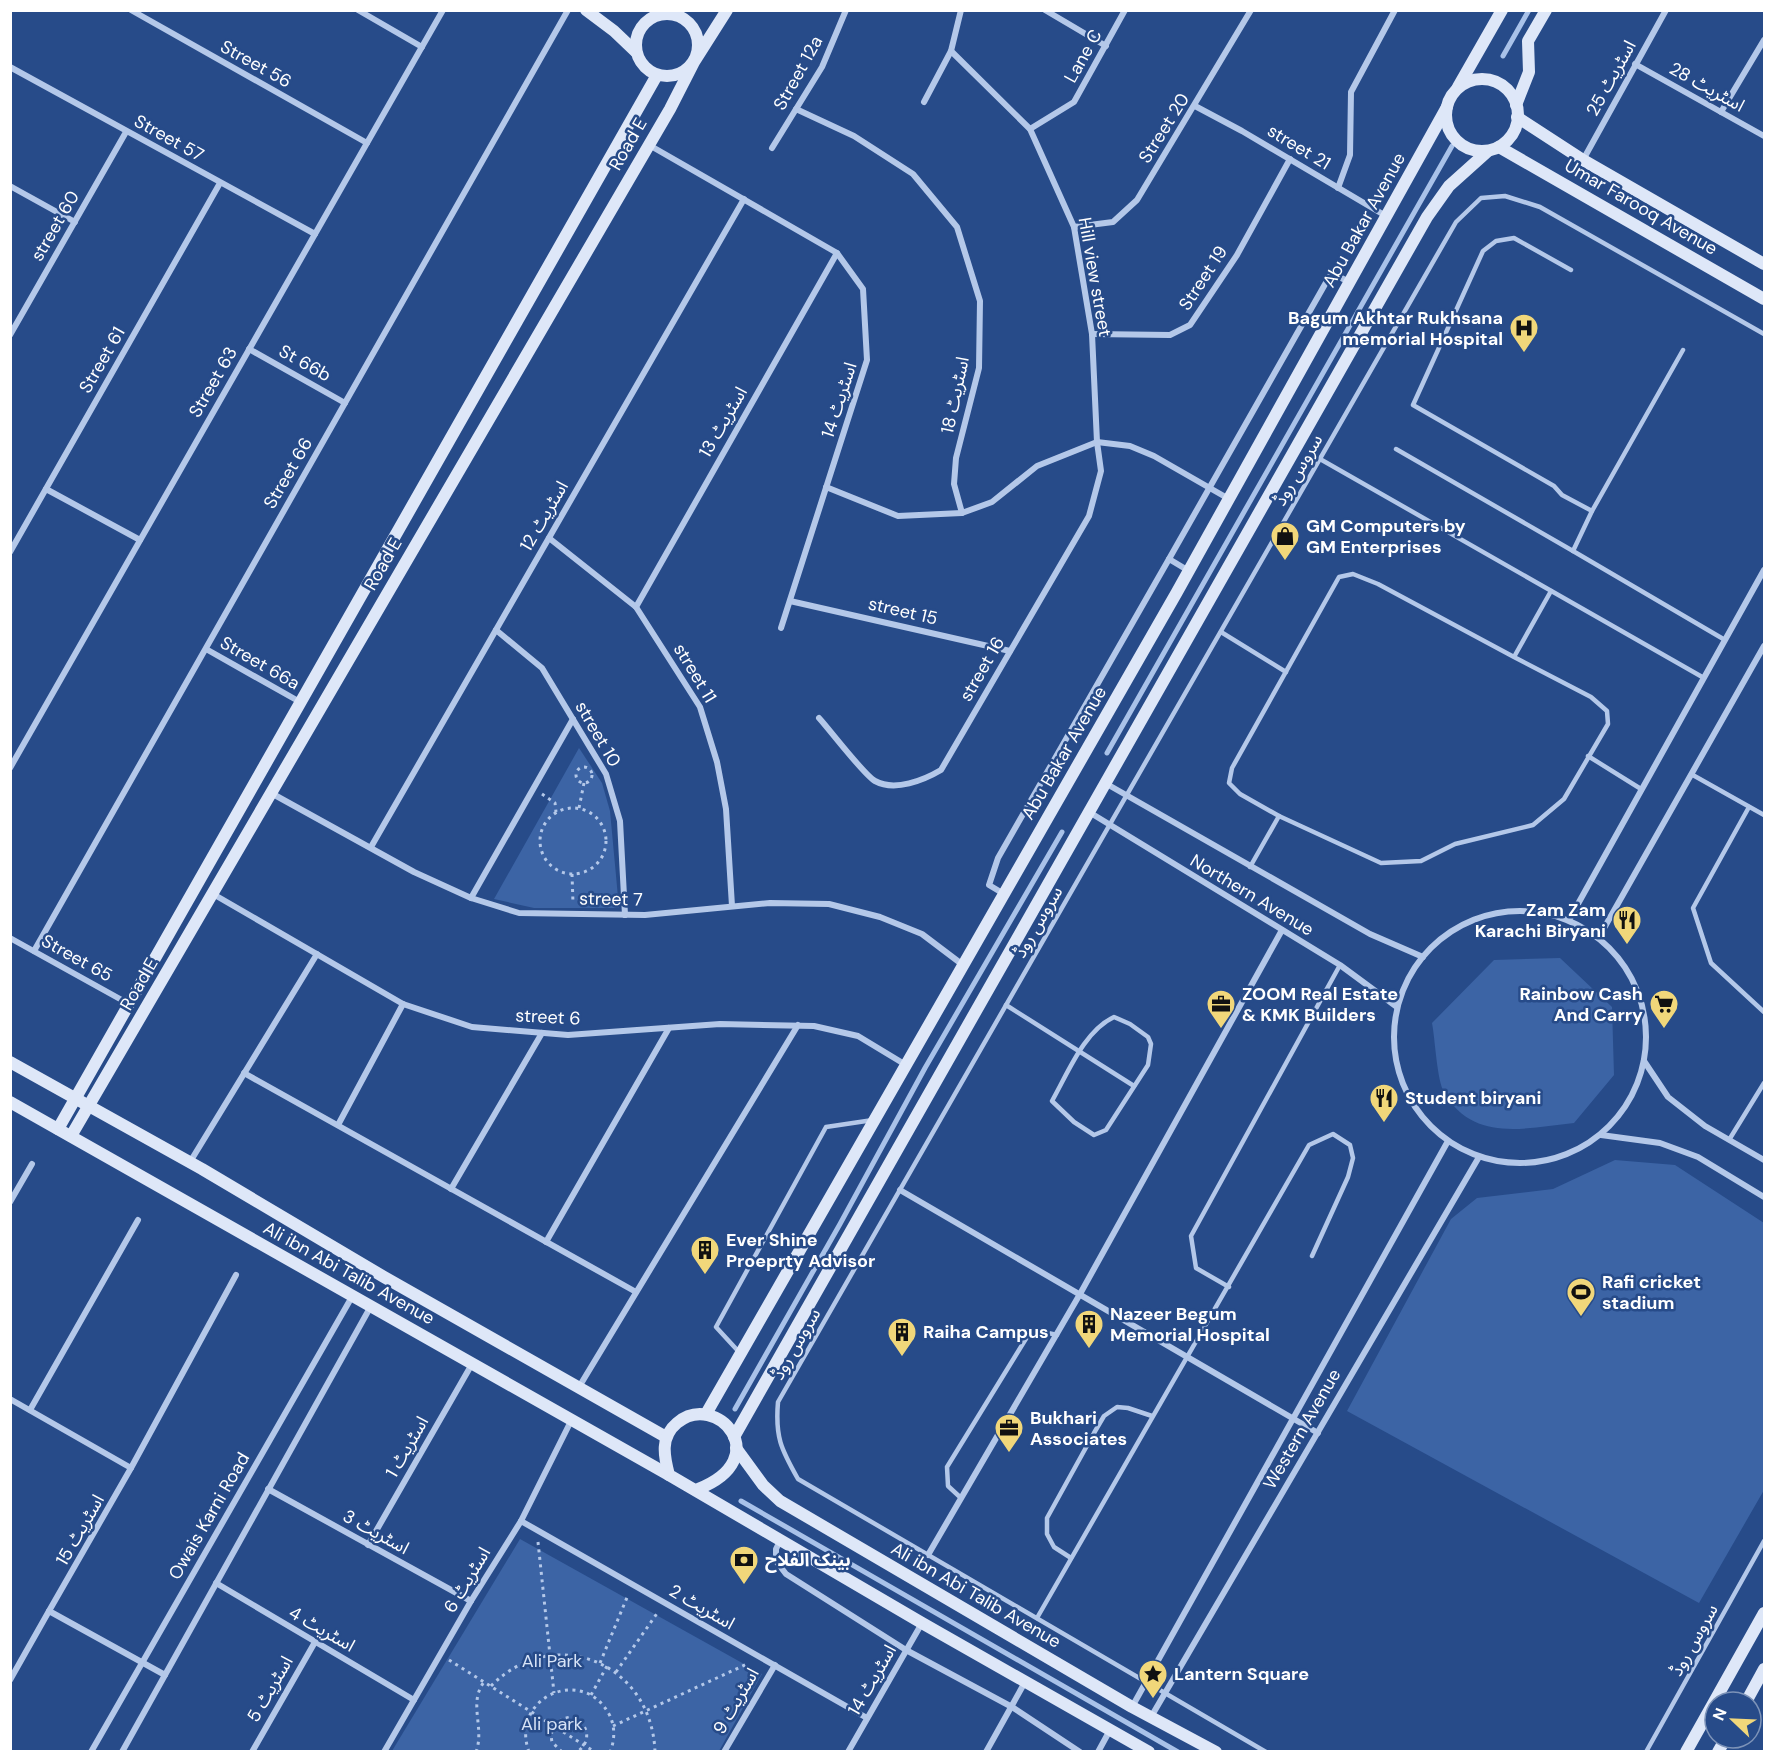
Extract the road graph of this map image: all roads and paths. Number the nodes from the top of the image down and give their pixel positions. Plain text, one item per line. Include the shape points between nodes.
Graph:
1 (131, 10) edge
2 (358, 10) edge
3 (443, 10) edge
4 (568, 10) edge
5 (586, 10) edge
6 (639, 10) edge
7 (727, 10) edge
8 (846, 10) edge
9 (961, 10) edge
10 (1045, 10) edge
11 (1125, 10) edge
12 (1251, 10) edge
13 (1395, 10) edge
14 (1502, 10) edge
15 (1545, 10) edge
16 (1666, 10) edge
17 (674, 12) edge
18 (651, 17) junction
19 (1764, 40) edge
20 (1106, 46) junction
21 (422, 47) junction
22 (951, 51) junction
23 (636, 52) junction
24 (694, 62) junction
25 (1635, 64) junction
26 (10, 67) edge
27 (657, 75) junction
28 (1458, 87) junction
29 (924, 102) dead end
30 (1195, 106) junction
31 (1447, 106) junction
32 (796, 109) junction
33 (1517, 111) junction
34 (1721, 112) junction
35 (1029, 129) junction
36 (126, 132) junction
37 (1764, 136) edge
38 (367, 143) junction
39 (649, 144) junction
40 (772, 148) dead end
41 (1494, 149) junction
42 (1290, 159) junction
43 (1583, 160) junction
44 (220, 183) junction
45 (10, 186) edge
46 (1338, 188) junction
47 (744, 199) junction
48 (1386, 216) junction
49 (75, 222) junction
50 (1074, 227) junction
51 (315, 234) junction
52 (837, 253) junction
53 (1764, 264) edge
54 (1571, 270) dead end
55 (1349, 282) junction
56 (1764, 299) edge
57 (10, 334) edge
58 (1092, 334) junction
59 (1764, 334) edge
60 (249, 349) junction
61 (1683, 350) dead end
62 (345, 403) junction
63 (1096, 442) junction
64 (1396, 449) dead end
65 (1320, 459) junction
66 (826, 487) junction
67 (1209, 487) junction
68 (46, 489) junction
69 (1229, 499) junction
70 (1592, 512) junction
71 (962, 513) junction
72 (549, 538) junction
73 (140, 540) junction
74 (1573, 551) junction
75 (10, 552) edge
76 (1169, 559) junction
77 (1764, 570) edge
78 (1189, 572) junction
79 (1551, 591) junction
80 (790, 601) junction
81 (636, 607) junction
82 (781, 628) dead end
83 (496, 630) junction
84 (1221, 632) junction
85 (1725, 640) junction
86 (1764, 646) edge
87 (206, 649) junction
88 (1010, 651) junction
89 (1514, 657) junction
90 (1286, 672) junction
91 (1704, 678) junction
92 (300, 702) junction
93 (819, 718) dead end
94 (573, 719) junction
95 (1588, 756) junction
96 (10, 768) edge
97 (1691, 774) junction
98 (584, 783) junction
99 (1105, 783) junction
100 (533, 788) junction
101 (1641, 789) junction
102 (271, 793) junction
103 (1127, 797) junction
104 (1749, 807) junction
105 (579, 808) junction
106 (556, 812) junction
107 (1089, 812) junction
108 (1764, 815) edge
109 (1279, 816) junction
110 (1110, 827) junction
111 (370, 847) junction
112 (1250, 867) junction
113 (572, 874) junction
114 (213, 894) junction
115 (1004, 894) junction
116 (471, 898) junction
117 (732, 906) junction
118 (573, 914) junction
119 (625, 915) junction
120 (1569, 920) junction
121 (1282, 930) junction
122 (1599, 937) junction
123 (10, 938) edge
124 (34, 951) junction
125 (317, 954) junction
126 (1423, 957) junction
127 (963, 965) junction
128 (1340, 965) junction
129 (129, 1004) junction
130 (403, 1004) junction
131 (1006, 1005) junction
132 (1397, 1007) junction
133 (1764, 1012) edge
134 (798, 1025) junction
135 (669, 1028) junction
136 (542, 1033) junction
137 (1080, 1051) junction
138 (1644, 1061) junction
139 (10, 1062) edge
140 (906, 1065) junction
141 (244, 1073) junction
142 (1764, 1083) edge
143 (1134, 1086) junction
144 (75, 1100) junction
145 (10, 1102) edge
146 (88, 1107) junction
147 (874, 1119) junction
148 (338, 1125) junction
149 (58, 1129) junction
150 (1601, 1135) junction
151 (71, 1136) junction
152 (1729, 1140) junction
153 (1448, 1141) junction
154 (1479, 1157) junction
155 (1764, 1160) edge
156 (190, 1162) junction
157 (32, 1164) dead end
158 (451, 1189) junction
159 (900, 1190) junction
160 (1764, 1197) edge
161 (10, 1202) edge
162 (138, 1220) dead end
163 (546, 1242) junction
164 (1312, 1256) dead end
165 (236, 1275) dead end
166 (1229, 1287) junction
167 (636, 1292) junction
168 (1080, 1294) junction
169 (353, 1295) junction
170 (372, 1305) junction
171 (1057, 1335) junction
172 (740, 1354) junction
173 (1187, 1356) junction
174 (472, 1364) junction
175 (579, 1387) junction
176 (10, 1399) edge
177 (30, 1410) junction
178 (706, 1414) junction
179 (1152, 1416) junction
180 (1293, 1418) junction
181 (571, 1421) junction
182 (1317, 1433) junction
183 (666, 1437) junction
184 (735, 1442) junction
185 (131, 1468) junction
186 (669, 1475) junction
187 (268, 1489) junction
188 (698, 1489) junction
189 (961, 1498) junction
190 (521, 1521) junction
191 (537, 1530) junction
192 (781, 1540) junction
193 (1764, 1541) edge
194 (368, 1545) junction
195 (928, 1555) junction
196 (1071, 1558) junction
197 (216, 1583) junction
198 (633, 1584) junction
199 (471, 1601) junction
200 (664, 1602) junction
201 (50, 1611) junction
202 (1764, 1613) edge
203 (1036, 1618) junction
204 (922, 1623) junction
205 (315, 1642) junction
206 (906, 1650) junction
207 (441, 1654) junction
208 (550, 1656) junction
209 (761, 1658) junction
210 (143, 1662) junction
211 (600, 1663) junction
212 (775, 1665) junction
213 (607, 1666) junction
214 (1764, 1669) edge
215 (616, 1672) junction
216 (165, 1675) junction
217 (10, 1680) edge
218 (484, 1682) junction
219 (1025, 1682) junction
220 (1146, 1682) junction
221 (491, 1686) junction
222 (1753, 1690) edge
223 (554, 1693) junction
224 (1165, 1693) junction
225 (591, 1695) junction
226 (414, 1700) junction
227 (1012, 1707) junction
228 (1132, 1707) junction
229 (531, 1712) junction
230 (647, 1712) junction
231 (1151, 1717) junction
232 (867, 1718) junction
233 (554, 1725) junction
234 (613, 1726) junction
235 (1110, 1730) junction
236 (584, 1745) junction
237 (529, 1751) edge
238 (91, 1752) edge
239 (122, 1752) edge
240 (252, 1752) edge
241 (384, 1752) edge
242 (476, 1752) edge
243 (562, 1752) edge
244 (577, 1752) edge
245 (595, 1752) edge
246 (610, 1752) edge
247 (655, 1752) edge
248 (724, 1752) edge
249 (848, 1752) edge
250 (986, 1752) edge
251 (1080, 1752) edge
252 (1098, 1752) edge
253 (1149, 1752) edge
254 (1216, 1752) edge
255 (1266, 1752) edge
256 (1646, 1752) edge
257 (1686, 1752) edge

1 - 38 street, Street 56
2 - 21 street
3 - 21 street, Street 63
4 - 62 street, Street 66
5 - 23 main road
6 - 18 main road
7 - 24 main road, Road E
8 - 32 street, Street 12a via 822,67
9 - 22 street
10 - 20 street
11 - 20 street, Lane C
12 - 30 street, Street 20
13 - 46 street via 1351,92 1350,155
14 - 28 main road
15 - 33 main road via 1528,41 1529,72
16 - 25 street, اسٹریٹ 25
17 - 18 main road
17 - 24 main road via 696,31 698,52
18 - 23 main road via 638,32
19 - 34 street
20 - 35 street, Lane C via 1074,102
21 - 38 street, Street 63
22 - 29 street
22 - 35 street, Hill view street
23 - 27 main road via 640,62
24 - 27 main road via 678,75
24 - 39 main road, Road E
25 - 34 street, اسٹریٹ 28
25 - 43 street, اسٹریٹ 25
26 - 36 street, Street 57
27 - 92 main road, Road E
28 - 31 main road
28 - 33 main road via 1492,81 1510,94
30 - 42 street, street 21
30 - 50 street, Street 20 via 1137,200 1113,222
31 - 41 main road via 1449,130 1455,140 1476,151
31 - 48 main road, Abu Bakar Avenue
32 - 40 street, Street 12a
32 - 71 street, اسٹریٹ 18 via 854,136 913,174 957,226 980,301 979,368 956,458 954,484
33 - 41 main road via 1515,129
33 - 43 main road, Umar Farooq Avenue
34 - 37 street, اسٹریٹ 28
35 - 50 street, Hill view street
36 - 44 street, Street 57
36 - 49 street, street 60
38 - 51 street, Street 63
39 - 47 street, اسٹریٹ 14
39 - 102 main road, Road E
41 - 56 main road, Umar Farooq Avenue
41 - 99 main road via 1449,186 1427,217
42 - 46 street, street 21
42 - 58 street, Street 19 via 1237,255 1190,325 1170,335
43 - 53 main road, Umar Farooq Avenue
44 - 51 street, Street 57
44 - 68 street, Street 61
45 - 49 street
46 - 48 street, street 21
47 - 52 street, اسٹریٹ 14
47 - 72 street, اسٹریٹ 12
48 - 55 main road, Abu Bakar Avenue
49 - 57 street, street 60
50 - 58 street, Hill view street
51 - 60 street, Street 63
52 - 66 street, اسٹریٹ 14 via 863,289 867,360
52 - 81 street, اسٹریٹ 13
54 - 70 lane via 1514,238 1496,241 1483,251 1413,405
55 - 67 street via 1332,273
55 - 69 main road, Abu Bakar Avenue
58 - 63 street, Hill view street
59 - 65 lane, سروس روڈ via 1540,207 1505,196 1481,198 1456,222
60 - 62 street, St 66b
60 - 73 street, Street 63
61 - 70 lane
62 - 87 street, Street 66
63 - 67 street via 1130,446
63 - 71 street via 1037,466 992,502
63 - 88 street, street 16 via 1101,471 1089,516
64 - 74 lane
65 - 79 lane
65 - 84 lane, سروس روڈ
66 - 71 street via 898,516
66 - 80 street, اسٹریٹ 14
67 - 69 street
67 - 76 street
68 - 73 street
68 - 75 street, Street 61
69 - 78 main road, Abu Bakar Avenue
70 - 74 lane
72 - 81 street, street 11
72 - 83 street, اسٹریٹ 12
73 - 96 street, Street 63
74 - 85 lane
76 - 78 street
76 - 115 street via 998,858 988,885
77 - 85 street
78 - 115 main road, Abu Bakar Avenue
79 - 89 lane
79 - 91 lane
80 - 82 street, اسٹریٹ 14
80 - 88 street, street 15
81 - 117 street, street 11 via 700,707 726,809
83 - 94 street, street 10 via 542,668
83 - 111 street, اسٹریٹ 12
84 - 90 lane
84 - 103 lane, سروس روڈ
85 - 91 street
86 - 97 street
87 - 92 street, Street 66a
87 - 124 street, Street 66
88 - 93 street, street 16 via 941,770 923,780 895,785 875,781
89 - 90 lane via 1353,574 1339,577
89 - 95 lane via 1591,697 1607,711 1608,724
90 - 109 lane via 1232,768 1229,783 1240,794
91 - 101 street
92 - 129 main road, Road E
94 - 100 street
94 - 119 street, street 10 via 606,774 620,821
95 - 101 lane
95 - 109 lane via 1564,799 1533,825 1455,844 1421,861 1381,863
97 - 104 lane
97 - 122 street
98 - 98 path via 575,774 585,766 592,775
98 - 105 path
99 - 103 street, Northern Avenue
99 - 107 main road
100 - 106 path via 555,802
100 - 116 street
101 - 120 street
102 - 111 street, street 7
102 - 114 main road, Road E
103 - 110 lane, سروس روڈ
103 - 112 street, Northern Avenue
104 - 108 lane
104 - 133 lane via 1693,908 1712,963
105 - 106 path
105 - 113 path via 596,816 606,845 598,864
106 - 113 path via 542,828 540,849 551,866
107 - 110 street, Northern Avenue
107 - 184 main road
109 - 112 lane
110 - 121 street, Northern Avenue
110 - 131 lane, سروس روڈ
111 - 116 street, street 7
112 - 126 street, Northern Avenue via 1370,934
113 - 118 path
114 - 125 street, street 6
114 - 146 main road, Road E
115 - 127 main road, Abu Bakar Avenue
116 - 118 street, street 7 via 519,913
117 - 119 street, street 7
117 - 127 street, street 7 via 829,904 880,916 922,934
118 - 119 street, street 7
120 - 122 street
120 - 126 street via 1530,910 1490,914 1453,930
121 - 128 street, Northern Avenue
121 - 168 street
122 - 138 street via 1622,962 1639,993 1646,1026
123 - 124 street, Street 65
124 - 129 street, Street 65
125 - 130 street, street 6
125 - 141 street
126 - 132 street via 1407,980
127 - 140 main road, Abu Bakar Avenue
128 - 132 street, Northern Avenue
128 - 166 lane via 1191,1236 1196,1268
129 - 144 main road, Road E
130 - 136 street, street 6 via 472,1027
130 - 148 street
131 - 137 lane
131 - 159 lane, سروس روڈ
132 - 153 street via 1394,1045 1402,1082 1420,1115
134 - 135 street, street 6
134 - 140 street, street 6 via 858,1036
134 - 167 street
135 - 136 street, street 6 via 568,1035
135 - 163 street
136 - 158 street
137 - 143 lane
137 - 143 lane via 1104,1022 1114,1017 1130,1024 1151,1044 1148,1065
137 - 143 lane via 1052,1101 1083,1130 1094,1135 1106,1130
138 - 150 street via 1629,1102
138 - 152 street via 1668,1097
139 - 144 main road, Ali ibn Abi Talib Avenue
140 - 147 main road, Abu Bakar Avenue
141 - 148 street
141 - 156 street
142 - 152 lane
144 - 146 main road, Ali ibn Abi Talib Avenue
144 - 149 main road, Road E
145 - 149 main road, Ali ibn Abi Talib Avenue
146 - 151 main road, Road E
146 - 156 main road, Ali ibn Abi Talib Avenue
147 - 172 main road, Abu Bakar Avenue
147 - 172 lane via 826,1127 716,1327
148 - 158 street
149 - 151 main road, Ali ibn Abi Talib Avenue
150 - 154 street via 1563,1156 1521,1164
150 - 160 street via 1660,1143 1698,1157
151 - 169 main road, Ali ibn Abi Talib Avenue
152 - 155 street
153 - 154 street
153 - 180 street, Western Avenue
154 - 182 street, Western Avenue
156 - 175 main road, Ali ibn Abi Talib Avenue
157 - 161 street
158 - 163 street
159 - 168 street
159 - 195 lane, سروس روڈ via 778,1402 776,1428 798,1479
162 - 177 street
163 - 167 street
164 - 166 lane via 1353,1158 1350,1145 1333,1134 1309,1145
165 - 185 street, اسٹریٹ 15
166 - 173 lane
167 - 175 street
168 - 171 street
168 - 173 street
169 - 170 main road, Ali ibn Abi Talib Avenue
169 - 210 street, Owais Karni Road
170 - 174 main road, Ali ibn Abi Talib Avenue
170 - 187 street, Owais Karni Road
171 - 189 street
171 - 189 lane via 1039,1330 1027,1337 947,1467 948,1486
172 - 178 main road, Abu Bakar Avenue
173 - 179 lane
173 - 180 street
174 - 181 main road, Ali ibn Abi Talib Avenue
174 - 194 street, اسٹریٹ 1
175 - 183 main road, Ali ibn Abi Talib Avenue
176 - 177 street
177 - 185 street
178 - 183 main road via 682,1419
178 - 184 main road via 727,1426
179 - 196 lane
179 - 196 lane via 1117,1407 1104,1416 1094,1433 1047,1518 1047,1534 1054,1547
180 - 182 street
180 - 220 street, Western Avenue
181 - 186 main road, Ali ibn Abi Talib Avenue
181 - 190 street, اسٹریٹ 6
182 - 224 street, Western Avenue
183 - 186 main road
184 - 188 main road via 730,1470
184 - 228 main road, Ali ibn Abi Talib Avenue via 763,1485 780,1501
185 - 201 street, اسٹریٹ 15
186 - 188 main road
187 - 194 street, اسٹریٹ 3
187 - 197 street, Owais Karni Road
188 - 192 main road
189 - 195 street
190 - 191 street, اسٹریٹ 2
190 - 199 street, اسٹریٹ 6
191 - 198 street, اسٹریٹ 2
191 - 208 path
192 - 204 main road
192 - 206 street via 776,1561 786,1574
193 - 256 lane, سروس روڈ
194 - 199 street, اسٹریٹ 3
195 - 203 lane, سروس روڈ
196 - 203 lane
197 - 205 street, اسٹریٹ 4
197 - 216 street, Owais Karni Road
198 - 200 street, اسٹریٹ 2
198 - 211 path
199 - 207 street, اسٹریٹ 6
200 - 209 street, اسٹریٹ 2
200 - 215 path
201 - 210 street
201 - 217 street, اسٹریٹ 15
202 - 257 main road
203 - 220 lane, سروس روڈ
204 - 206 street, اسٹریٹ 14
204 - 219 main road
205 - 226 street, اسٹریٹ 4
205 - 240 street, اسٹریٹ 5
206 - 227 street
206 - 232 street, اسٹریٹ 14
207 - 218 path
207 - 226 street, اسٹریٹ 6
208 - 211 path via 574,1656
208 - 221 path via 512,1668
208 - 223 path
209 - 212 street, اسٹریٹ 2
209 - 230 path
210 - 216 street
210 - 238 street, Owais Karni Road
211 - 213 path
212 - 232 street, اسٹریٹ 2
212 - 248 street, اسٹریٹ 9
213 - 215 path
213 - 225 path
214 - 222 main road
215 - 230 path via 639,1695
216 - 239 street, Owais Karni Road
218 - 221 path
218 - 242 path via 476,1699 480,1739
219 - 227 street
219 - 235 main road
220 - 224 lane, سروس روڈ
220 - 228 street, Western Avenue
221 - 229 path
223 - 225 path via 574,1690
223 - 229 path
224 - 231 street, Western Avenue
224 - 255 lane, سروس روڈ
225 - 234 path via 606,1709
226 - 241 street, اسٹریٹ 6
227 - 250 street
227 - 251 street
228 - 231 main road, Ali ibn Abi Talib Avenue
229 - 233 path
229 - 237 path via 525,1734
230 - 234 path
230 - 247 path
231 - 254 main road, Ali ibn Abi Talib Avenue
232 - 249 street, اسٹریٹ 14
233 - 236 path
233 - 236 path via 565,1718 577,1719 587,1734
233 - 243 path via 552,1742
234 - 246 path
235 - 252 street
235 - 253 main road
236 - 244 path
236 - 245 path

